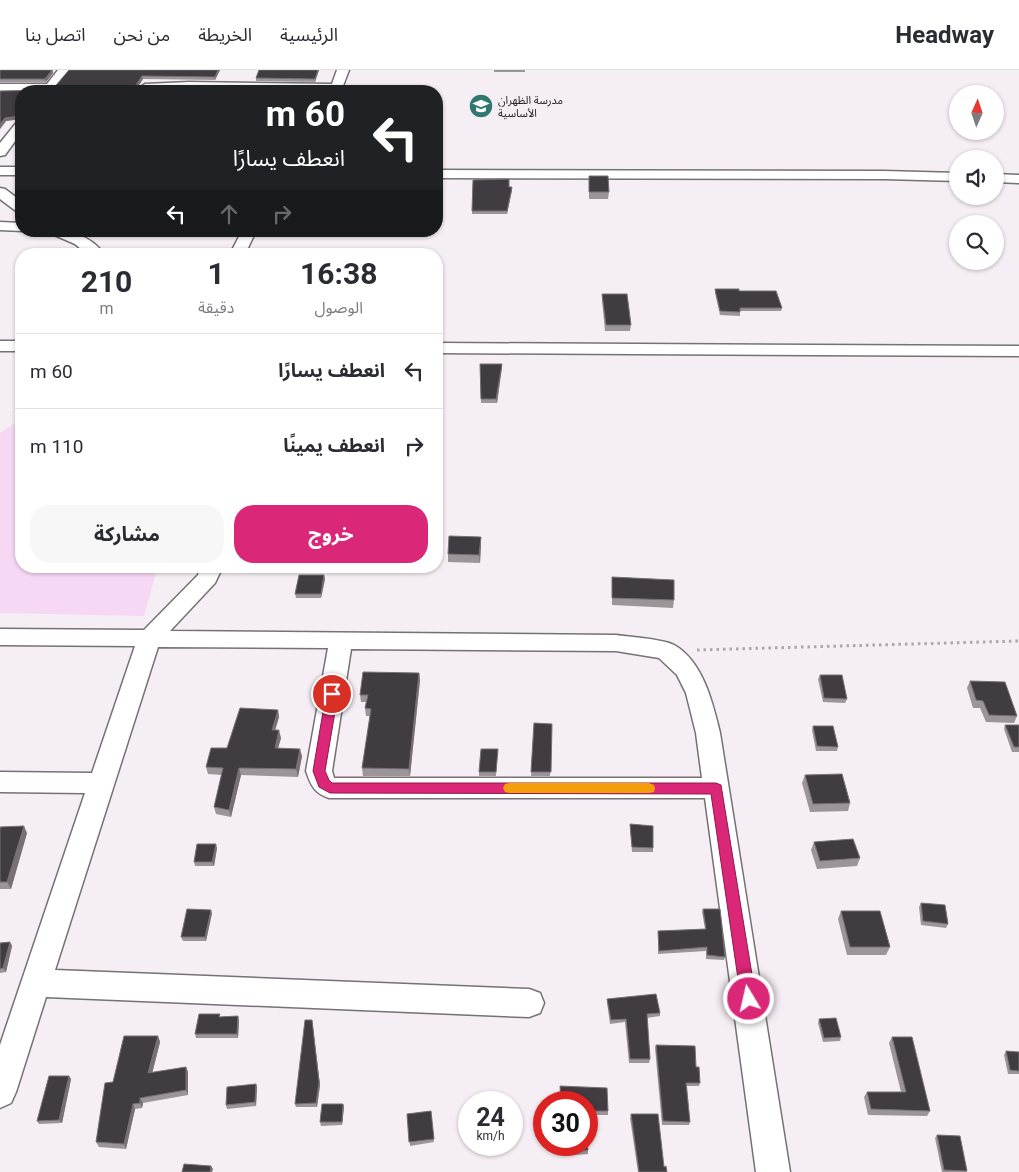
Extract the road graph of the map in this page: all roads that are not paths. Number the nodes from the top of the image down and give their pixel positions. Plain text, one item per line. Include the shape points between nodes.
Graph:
1 (64, 70) edge
2 (343, 70) edge
3 (152, 76) edge
4 (52, 85) edge
5 (147, 85) edge
6 (337, 85) edge
7 (0, 88) edge
8 (15, 88) edge
9 (15, 134) edge
10 (0, 152) edge
11 (0, 171) edge
12 (15, 172) edge
13 (443, 174) edge
14 (949, 177) edge
15 (1004, 178) edge
16 (1019, 179) edge
17 (0, 192) edge
18 (15, 203) edge
19 (0, 226) edge
20 (15, 227) edge
21 (71, 237) edge
22 (85, 237) edge
23 (80, 241) junction
24 (89, 248) edge
25 (0, 346) edge
26 (15, 346) edge
27 (443, 348) edge
28 (1019, 351) edge
29 (209, 573) edge
30 (0, 637) edge
31 (149, 639) junction
32 (341, 640) junction
33 (0, 782) edge
34 (101, 783) junction
35 (716, 788) junction
36 (36, 983) junction
37 (529, 1003) dead end
38 (0, 1092) edge
39 (773, 1172) edge

1 - 4 street
2 - 6 street
3 - 5 street
7 - 8 street
9 - 10 street
11 - 12 street
13 - 14 street
15 - 16 street
17 - 18 street
19 - 20 street
21 - 23 street
22 - 23 street
23 - 24 street
25 - 26 street
27 - 28 street
29 - 31 street
30 - 31 street
31 - 32 street
31 - 34 street
32 - 35 street via 616,643 666,651 686,670 698,693
32 - 35 street via 319,771 323,783 330,788
33 - 34 street
34 - 36 street
35 - 39 street
36 - 37 street
36 - 38 street

